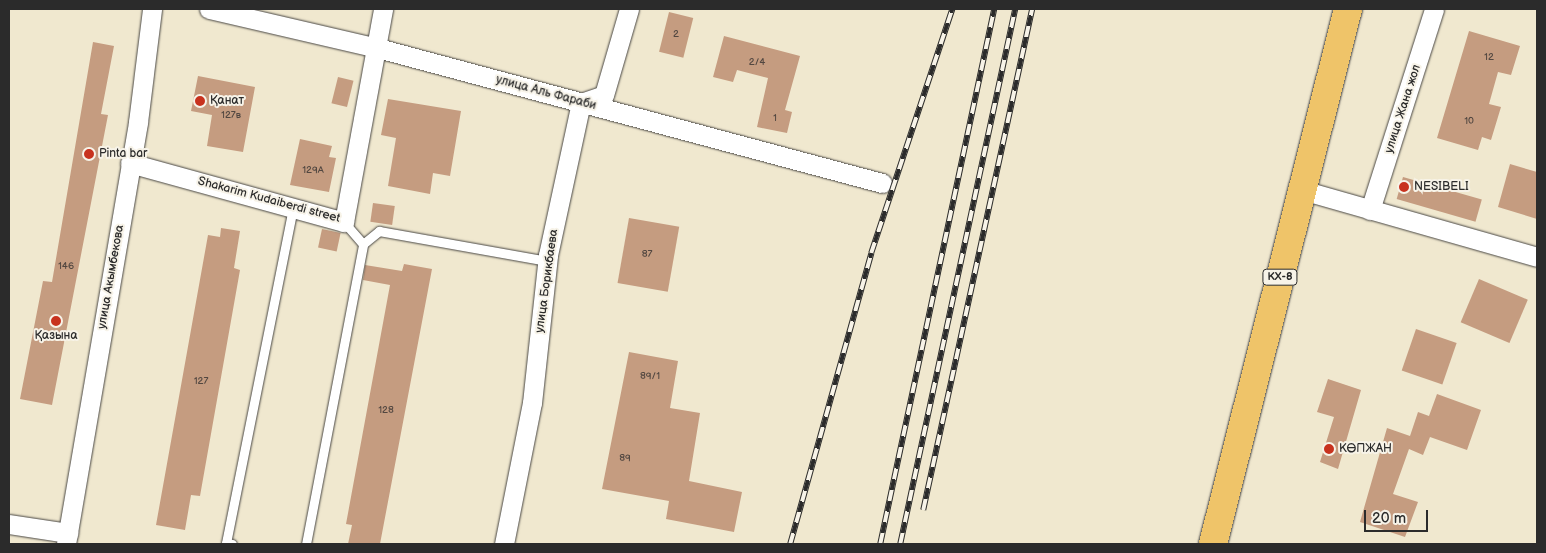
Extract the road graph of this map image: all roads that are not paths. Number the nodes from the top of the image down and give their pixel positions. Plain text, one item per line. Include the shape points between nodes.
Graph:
1 (152, 9) edge
2 (209, 9) edge
3 (383, 9) edge
4 (629, 9) edge
5 (1348, 9) edge
6 (1434, 9) edge
7 (374, 47) junction
8 (581, 103) junction
9 (130, 163) junction
10 (882, 183) dead end
11 (1302, 190) junction
12 (293, 207) junction
13 (1370, 210) junction
14 (344, 222) junction
15 (363, 244) junction
16 (1537, 257) edge
17 (547, 261) junction
18 (9, 524) edge
19 (67, 538) edge
20 (232, 544) edge
21 (306, 544) edge
22 (504, 544) edge
23 (1213, 544) edge

1 - 9 street, улица Акымбекова
2 - 7 street, улица Аль Фараби
3 - 7 street, Shakarim Kudaiberdi street
4 - 8 street via 604,96
5 - 11 main road, КХ-8
6 - 13 street, улица Жана жол
7 - 8 street, улица Аль Фараби
7 - 14 street, Shakarim Kudaiberdi street
8 - 10 street, улица Аль Фараби
8 - 17 street, улица Борикбаева
9 - 12 street, Shakarim Kudaiberdi street
9 - 19 street, улица Акымбекова
11 - 13 street
11 - 23 main road, КХ-8
12 - 14 street, Shakarim Kudaiberdi street
12 - 20 lane via 226,543
13 - 16 street
14 - 15 lane
15 - 17 lane via 378,231
15 - 21 lane
17 - 22 street, улица Борикбаева via 532,403
18 - 19 street

